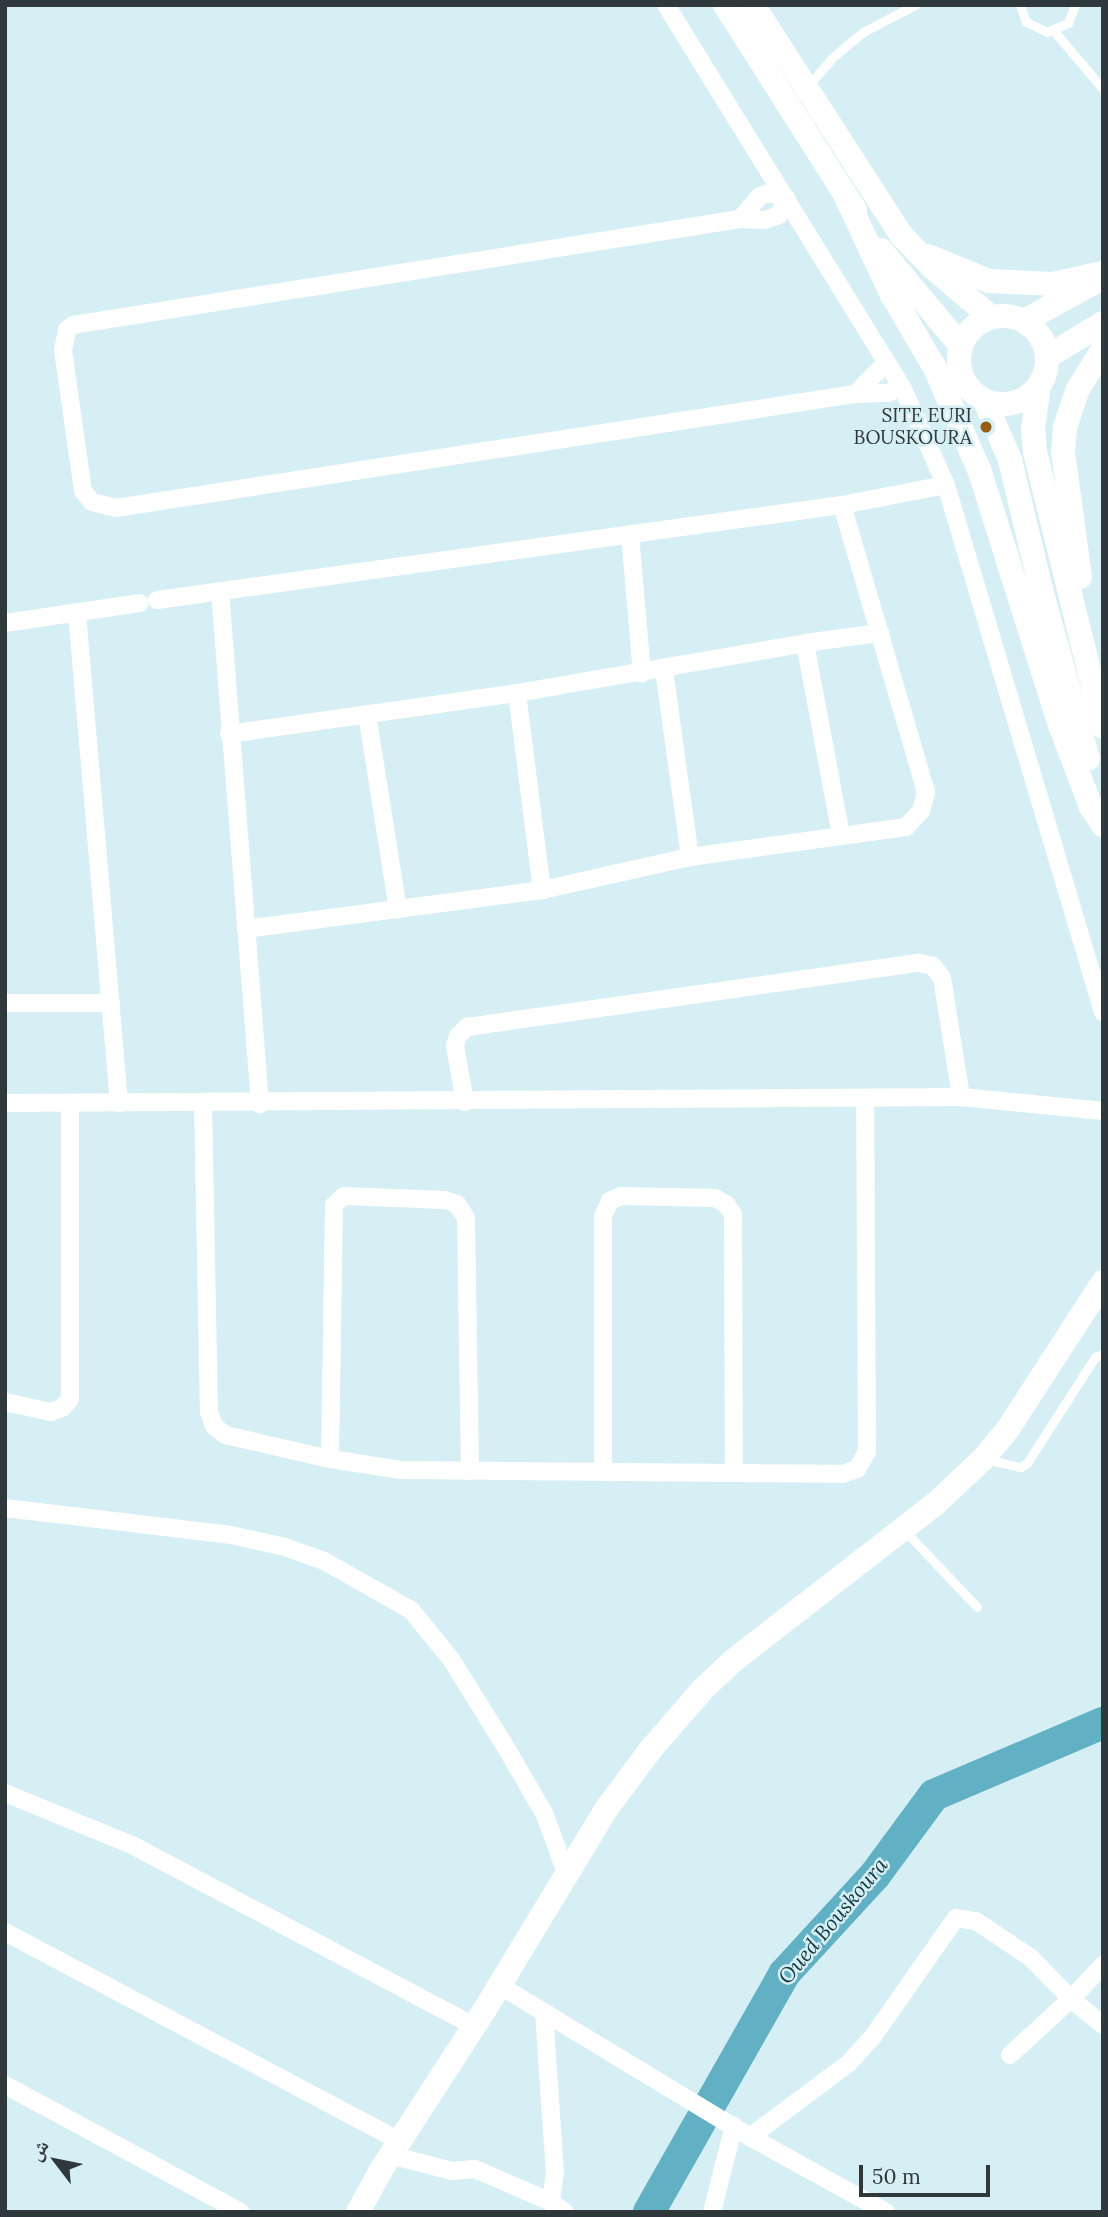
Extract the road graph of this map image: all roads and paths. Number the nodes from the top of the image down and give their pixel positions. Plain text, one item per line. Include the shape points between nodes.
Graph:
1 (666, 5) edge
2 (724, 5) edge
3 (753, 5) edge
4 (915, 5) edge
5 (1020, 5) edge
6 (1075, 5) edge
7 (1054, 32) junction
8 (806, 88) junction
9 (1103, 89) edge
10 (846, 197) junction
11 (786, 198) junction
12 (916, 252) junction
13 (1103, 275) edge
14 (991, 317) junction
15 (1024, 321) junction
16 (1103, 323) edge
17 (961, 346) junction
18 (1103, 349) edge
19 (1047, 357) junction
20 (887, 362) junction
21 (1039, 385) junction
22 (902, 387) junction
23 (855, 394) junction
24 (985, 401) junction
25 (946, 485) junction
26 (842, 505) junction
27 (630, 534) junction
28 (220, 591) junction
29 (77, 612) junction
30 (5, 623) edge
31 (880, 634) junction
32 (805, 643) junction
33 (1103, 665) edge
34 (664, 670) junction
35 (642, 673) junction
36 (517, 693) junction
37 (367, 713) junction
38 (1103, 727) edge
39 (229, 734) junction
40 (1103, 812) edge
41 (1103, 825) edge
42 (841, 836) junction
43 (690, 857) junction
44 (541, 890) junction
45 (398, 910) junction
46 (246, 929) junction
47 (5, 1003) edge
48 (111, 1003) junction
49 (1103, 1012) edge
50 (961, 1097) junction
51 (865, 1098) junction
52 (203, 1102) junction
53 (465, 1102) junction
54 (5, 1103) edge
55 (70, 1103) junction
56 (119, 1103) junction
57 (260, 1104) junction
58 (1103, 1111) edge
59 (1103, 1282) edge
60 (1103, 1354) edge
61 (5, 1402) edge
62 (330, 1459) junction
63 (983, 1459) junction
64 (470, 1471) junction
65 (603, 1472) junction
66 (734, 1473) junction
67 (5, 1508) edge
68 (903, 1528) junction
69 (977, 1607) dead end
70 (5, 1793) edge
71 (566, 1873) junction
72 (5, 1932) edge
73 (1103, 1965) edge
74 (499, 1985) junction
75 (1071, 1999) junction
76 (544, 2012) junction
77 (1103, 2025) edge
78 (474, 2026) junction
79 (1010, 2055) dead end
80 (5, 2085) edge
81 (734, 2126) junction
82 (750, 2137) junction
83 (394, 2148) junction
84 (558, 2207) edge
85 (241, 2212) edge
86 (358, 2212) edge
87 (712, 2212) edge
88 (886, 2212) edge

1 - 11 street
2 - 10 main road
3 - 8 main road
4 - 8 lane via 855,38
5 - 7 lane via 1032,27
6 - 7 lane via 1068,23
7 - 9 lane
8 - 12 main road
10 - 17 main road via 884,253
10 - 41 main road via 892,295 935,368 976,462 1060,725 1091,807
11 - 20 street
11 - 23 street via 779,215 765,219 740,219 73,324 63,350 83,491 92,502 116,508
12 - 13 main road via 989,281 1052,284
12 - 14 main road
13 - 15 main road
14 - 15 main road
14 - 17 main road via 972,328
15 - 19 main road via 1038,334
16 - 19 main road
17 - 24 main road via 962,378
18 - 33 main road via 1078,388 1065,427 1063,452 1081,583
19 - 21 main road
20 - 22 street
20 - 23 street
21 - 24 main road via 1017,402
21 - 38 main road via 1035,452
22 - 23 street via 888,393
22 - 25 street
24 - 40 main road via 1010,460
25 - 26 street
25 - 49 street
26 - 27 street
26 - 31 street
27 - 28 street
27 - 35 street
28 - 29 street
28 - 39 street
29 - 30 street
29 - 48 street
31 - 32 street
31 - 42 street via 926,792 921,811 906,827
32 - 34 street
32 - 42 street
34 - 35 street
34 - 43 street
35 - 36 street
36 - 37 street
36 - 44 street
37 - 39 street
37 - 45 street
39 - 46 street
42 - 43 street
43 - 44 street
44 - 45 street
45 - 46 street
46 - 57 street
47 - 48 street
48 - 56 street
50 - 51 street
50 - 53 street via 942,978 933,966 919,963 467,1027 455,1046
50 - 58 street
51 - 53 street
51 - 66 street via 865,1458 843,1474
52 - 56 street
52 - 57 street
52 - 62 street via 211,1419 225,1435
53 - 57 street
54 - 55 street
55 - 56 street
55 - 61 street via 70,1399 62,1409 51,1412
59 - 63 main road via 1008,1429
60 - 63 lane via 1095,1357 1027,1463 1021,1467
62 - 64 street via 402,1470
62 - 64 street via 334,1205 344,1196 445,1200 457,1204 466,1218
63 - 68 main road
64 - 65 street
65 - 66 street
65 - 66 street via 603,1216 610,1201 621,1196 710,1197 726,1204 733,1214
67 - 71 street via 231,1535 285,1547 324,1561 411,1610 452,1659 508,1751 544,1815
68 - 69 lane
68 - 71 main road via 703,1689 643,1759
70 - 78 street via 134,1846
71 - 74 main road
72 - 83 street
73 - 75 street
74 - 76 street
74 - 78 main road
75 - 77 street
75 - 79 street
75 - 82 street via 1031,1958 976,1922 956,1918 849,2063
76 - 81 street
76 - 84 street
78 - 83 main road
80 - 85 street
81 - 82 street
81 - 87 street
82 - 88 street
83 - 84 street via 452,2171 475,2169
83 - 86 main road

